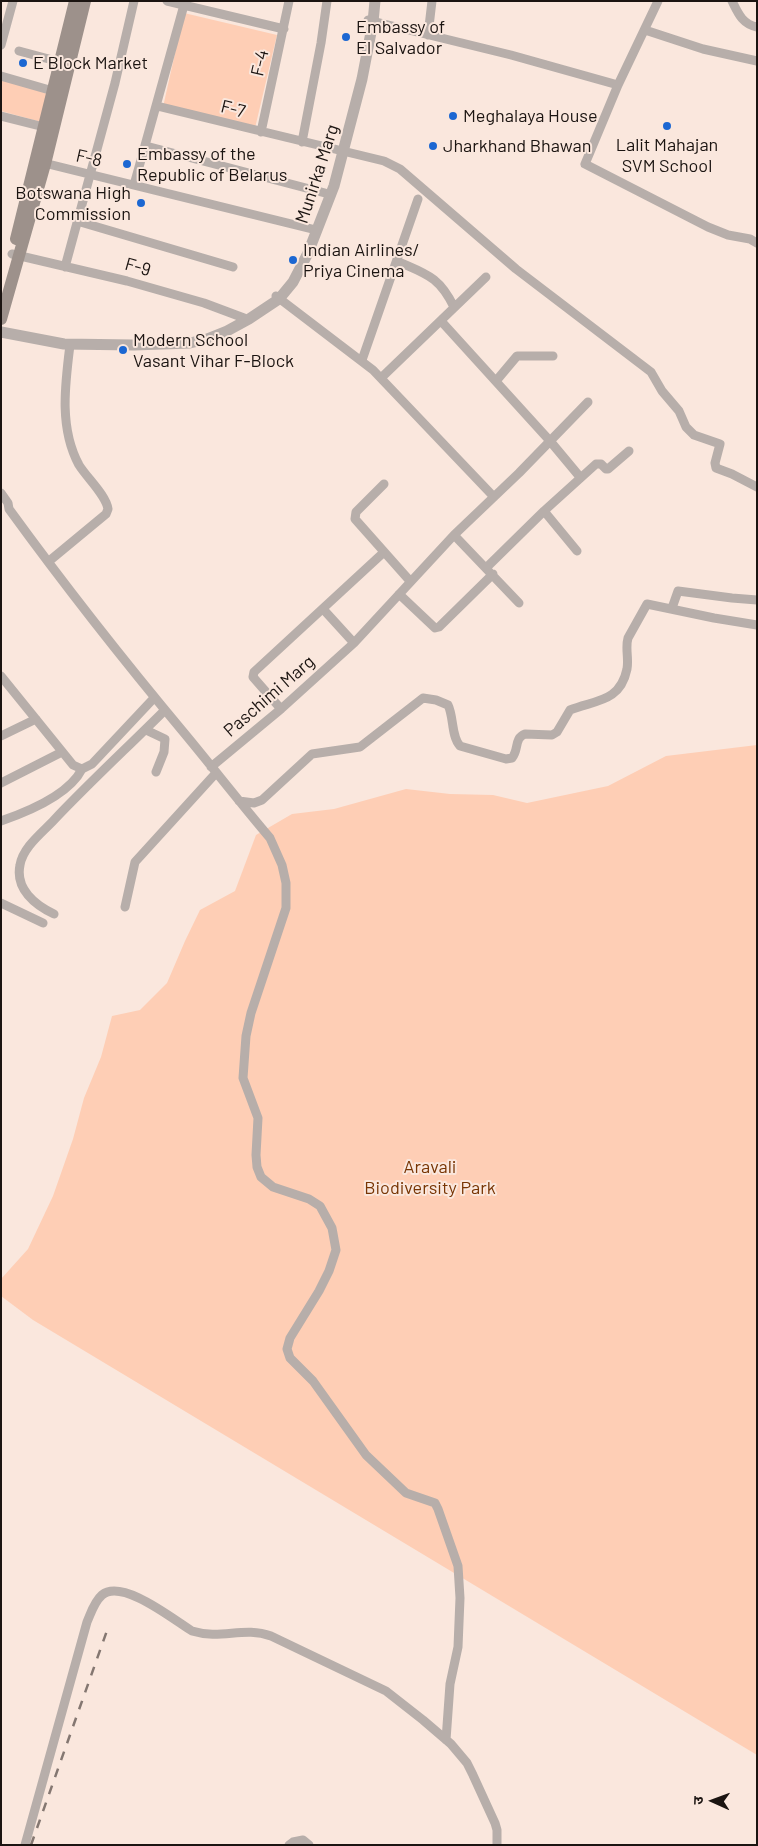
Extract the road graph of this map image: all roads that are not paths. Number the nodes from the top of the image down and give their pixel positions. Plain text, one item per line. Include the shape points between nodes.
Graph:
1 (12, 1) edge
2 (75, 1) edge
3 (85, 1) edge
4 (134, 1) edge
5 (167, 1) edge
6 (289, 1) edge
7 (327, 1) edge
8 (370, 1) edge
9 (375, 1) edge
10 (432, 1) edge
11 (658, 1) edge
12 (732, 1) edge
13 (184, 5) junction
14 (370, 21) junction
15 (757, 27) edge
16 (284, 29) junction
17 (645, 30) junction
18 (428, 35) junction
19 (1, 45) edge
20 (19, 51) dead end
21 (757, 61) edge
22 (60, 62) junction
23 (1, 76) edge
24 (618, 85) junction
25 (53, 91) junction
26 (157, 106) junction
27 (1, 116) edge
28 (44, 127) junction
29 (261, 132) junction
30 (302, 142) junction
31 (146, 146) junction
32 (341, 152) junction
33 (41, 163) junction
34 (89, 174) junction
35 (134, 185) junction
36 (324, 192) junction
37 (418, 198) dead end
38 (77, 221) junction
39 (312, 229) junction
40 (757, 243) edge
41 (16, 255) junction
42 (397, 261) junction
43 (65, 267) junction
44 (233, 267) dead end
45 (486, 277) dead end
46 (1, 290) edge
47 (277, 297) junction
48 (454, 307) junction
49 (244, 318) junction
50 (1, 319) edge
51 (441, 321) junction
52 (1, 327) edge
53 (1, 332) edge
54 (70, 345) junction
55 (553, 356) dead end
56 (362, 360) junction
57 (381, 378) junction
58 (496, 381) junction
59 (588, 402) dead end
60 (550, 441) junction
61 (629, 451) dead end
62 (580, 477) junction
63 (384, 484) dead end
64 (757, 487) edge
65 (1, 494) edge
66 (494, 496) junction
67 (1, 503) edge
68 (9, 509) junction
69 (544, 511) junction
70 (454, 534) junction
71 (576, 550) dead end
72 (383, 553) junction
73 (48, 562) junction
74 (490, 571) junction
75 (410, 581) junction
76 (399, 594) junction
77 (757, 600) edge
78 (519, 603) dead end
79 (672, 608) junction
80 (323, 609) junction
81 (757, 624) edge
82 (354, 643) junction
83 (1, 676) edge
84 (154, 698) junction
85 (281, 709) junction
86 (165, 710) junction
87 (36, 719) junction
88 (146, 730) junction
89 (1, 736) edge
90 (62, 752) junction
91 (82, 770) junction
92 (213, 770) junction
93 (156, 772) dead end
94 (1, 783) edge
95 (239, 801) junction
96 (1, 821) edge
97 (1, 903) edge
98 (126, 907) dead end
99 (54, 914) dead end
100 (43, 923) dead end
101 (446, 1740) junction
102 (25, 1845) edge
103 (289, 1845) edge
104 (309, 1845) edge
105 (496, 1845) edge

1 - 19 street
2 - 22 main road
3 - 33 main road
4 - 34 street
5 - 13 street
6 - 16 street, F-4
7 - 30 street
8 - 14 street, Munirka Marg
9 - 14 street, Munirka Marg
10 - 18 street
11 - 17 street
12 - 15 street via 743,21
13 - 16 street
13 - 26 street
14 - 18 street
14 - 32 street, Munirka Marg
16 - 29 street, F-4
17 - 21 street via 703,49
17 - 24 street
18 - 24 street
20 - 22 street
22 - 25 main road
23 - 25 street
24 - 40 street via 585,164 708,227
25 - 28 main road
26 - 29 street, F-7
26 - 31 street
27 - 28 street
28 - 33 main road
29 - 30 street, F-7
30 - 32 street, F-7
31 - 35 street
31 - 36 street
32 - 36 street, Munirka Marg
32 - 47 street, Munirka Marg via 322,219 308,253 293,282
32 - 64 street, F-7 via 384,161 408,175 516,269 651,372 679,411 686,427 694,435 720,444 716,468
33 - 34 street, F-8
33 - 41 main road
34 - 35 street, F-8
34 - 38 street
35 - 39 street, F-8
36 - 39 street, Munirka Marg
37 - 42 street
38 - 43 street
38 - 44 street
39 - 47 street, Munirka Marg via 290,278
41 - 43 street, F-9
41 - 46 main road
41 - 50 main road
42 - 48 street via 436,280
42 - 56 street
43 - 49 street, F-9 via 176,295
45 - 48 street
47 - 49 street, Munirka Marg
47 - 54 street, Munirka Marg via 249,319 207,339 176,344
47 - 56 street
48 - 51 street
49 - 52 street, Munirka Marg via 209,335 180,340 65,341
51 - 57 street
51 - 58 street
53 - 54 street, Munirka Marg
54 - 73 street via 65,404 67,436 72,451 108,510
55 - 58 street via 516,356
56 - 57 street
57 - 66 street
58 - 60 street
59 - 60 street, Paschimi Marg
60 - 62 street
60 - 66 street, Paschimi Marg
61 - 62 street via 608,469 598,463
62 - 69 street
63 - 72 street via 354,515 356,522
65 - 68 street
66 - 70 street, Paschimi Marg
67 - 68 street
68 - 73 street
69 - 71 street
69 - 74 street
70 - 74 street
70 - 75 street, Paschimi Marg
72 - 75 street
72 - 80 street
73 - 84 street
74 - 76 street via 439,627 435,628
74 - 78 street
75 - 76 street, Paschimi Marg
76 - 82 street, Paschimi Marg
77 - 79 street via 679,590
79 - 81 street
79 - 95 street via 645,605 626,643 627,667 615,691 603,700 570,710 552,735 521,736 512,758 460,746 448,705 423,698 360,747 312,754 262,800
80 - 82 street
80 - 85 street via 252,674
82 - 85 street, Paschimi Marg
83 - 87 street
84 - 86 street
84 - 91 street via 92,764
85 - 92 street, Paschimi Marg
86 - 88 street
86 - 92 street
87 - 89 street
87 - 90 street
88 - 93 street via 165,739 162,760
88 - 99 street via 67,806 23,855 19,871 23,886 35,903
90 - 91 street
90 - 94 street
91 - 96 street via 75,781 56,795
92 - 95 street
92 - 98 street, Paschimi Marg via 135,862
95 - 101 street via 276,849 287,897 284,919 246,1036 243,1078 258,1118 258,1167 261,1177 273,1187 310,1199 320,1206 336,1241 329,1271 290,1338 287,1349 290,1358 313,1381 366,1455 406,1493 435,1504 438,1509 458,1566 460,1598 458,1647 450,1684
97 - 100 street
101 - 102 street via 386,1691 271,1636 257,1631 215,1635 192,1631 134,1596 108,1592 97,1601 87,1622
101 - 105 street via 474,1775 497,1830
103 - 104 street via 302,1840

